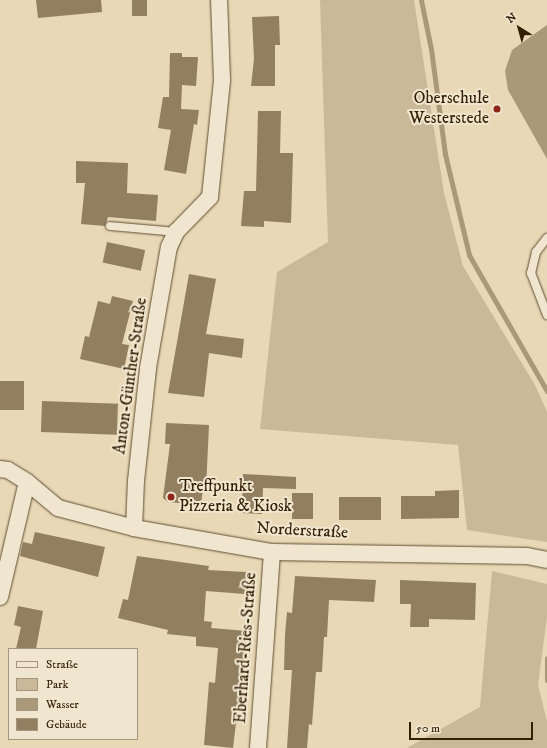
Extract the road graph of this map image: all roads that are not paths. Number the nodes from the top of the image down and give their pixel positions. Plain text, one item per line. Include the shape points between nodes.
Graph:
1 (219, 0) edge
2 (110, 226) dead end
3 (176, 232) junction
4 (547, 238) edge
5 (547, 315) edge
6 (0, 469) edge
7 (27, 482) junction
8 (134, 528) junction
9 (272, 552) junction
10 (544, 559) edge
11 (0, 597) edge
12 (258, 748) edge

1 - 3 street, Anton-Günther-Straße via 222,80 210,197
2 - 3 lane
3 - 8 street, Anton-Günther-Straße via 169,247 148,368 136,481
4 - 5 lane via 536,252 531,273
6 - 7 street, Norderstraße via 8,470
7 - 8 street, Norderstraße via 58,508
7 - 11 street
8 - 9 street, Norderstraße
9 - 10 street, Norderstraße via 527,556
9 - 12 street, Eberhard-Ries-Straße

